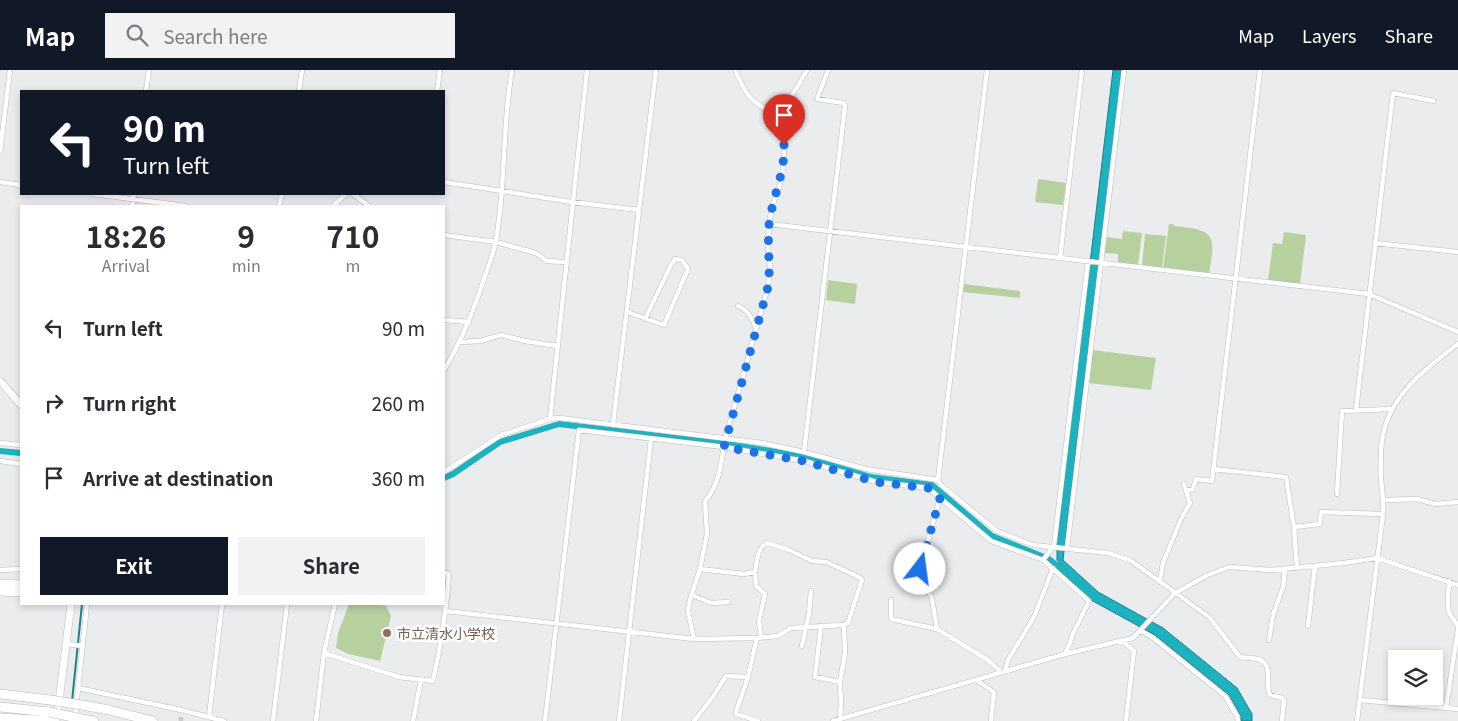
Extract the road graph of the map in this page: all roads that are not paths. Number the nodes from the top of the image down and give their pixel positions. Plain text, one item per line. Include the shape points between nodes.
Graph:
1 (10, 70) edge
2 (149, 70) edge
3 (302, 70) edge
4 (440, 70) edge
5 (512, 70) edge
6 (586, 70) edge
7 (656, 70) edge
8 (735, 70) edge
9 (807, 70) edge
10 (828, 70) edge
11 (987, 70) edge
12 (1082, 70) edge
13 (1124, 70) edge
14 (1260, 70) edge
15 (146, 90) edge
16 (300, 90) edge
17 (437, 90) edge
18 (1434, 102) dead end
19 (783, 118) junction
20 (0, 152) edge
21 (0, 182) edge
22 (445, 182) edge
23 (20, 185) edge
24 (502, 191) junction
25 (113, 195) edge
26 (345, 195) edge
27 (354, 195) edge
28 (133, 196) edge
29 (572, 202) junction
30 (181, 205) edge
31 (334, 205) edge
32 (368, 205) edge
33 (640, 210) junction
34 (770, 224) junction
35 (830, 232) junction
36 (445, 235) edge
37 (496, 242) junction
38 (1375, 243) junction
39 (966, 248) junction
40 (1458, 252) edge
41 (1060, 258) junction
42 (565, 262) junction
43 (1088, 262) junction
44 (1101, 263) junction
45 (1235, 280) junction
46 (1369, 294) junction
47 (738, 306) dead end
48 (627, 312) junction
49 (645, 319) junction
50 (445, 320) edge
51 (469, 322) junction
52 (756, 329) junction
53 (1458, 332) edge
54 (460, 342) junction
55 (1458, 344) edge
56 (557, 346) junction
57 (445, 368) edge
58 (0, 381) edge
59 (20, 404) edge
60 (1391, 409) junction
61 (1356, 410) junction
62 (550, 419) junction
63 (613, 424) junction
64 (726, 438) junction
65 (651, 439) junction
66 (0, 443) edge
67 (20, 445) edge
68 (724, 447) junction
69 (804, 452) junction
70 (0, 461) edge
71 (20, 464) edge
72 (1213, 469) junction
73 (445, 471) edge
74 (938, 480) junction
75 (1184, 484) dead end
76 (1186, 491) junction
77 (1337, 494) dead end
78 (940, 498) junction
79 (1384, 500) junction
80 (1458, 502) edge
81 (1383, 514) junction
82 (1294, 527) junction
83 (1054, 546) junction
84 (1067, 548) junction
85 (1377, 558) junction
86 (1043, 560) junction
87 (1315, 566) junction
88 (1053, 568) junction
89 (1297, 568) junction
90 (20, 569) edge
91 (700, 569) junction
92 (1285, 569) junction
93 (0, 570) edge
94 (755, 572) junction
95 (445, 573) edge
96 (1160, 581) junction
97 (1449, 582) junction
98 (0, 584) edge
99 (20, 585) edge
100 (1458, 585) edge
101 (0, 591) edge
102 (811, 591) dead end
103 (20, 592) edge
104 (1175, 593) junction
105 (692, 595) junction
106 (890, 600) dead end
107 (728, 602) dead end
108 (71, 605) edge
109 (87, 605) edge
110 (222, 605) edge
111 (287, 605) edge
112 (335, 605) edge
113 (446, 611) junction
114 (557, 623) junction
115 (844, 625) junction
116 (821, 626) junction
117 (1308, 626) dead end
118 (806, 627) junction
119 (1458, 628) edge
120 (937, 629) junction
121 (1141, 631) junction
122 (628, 632) junction
123 (759, 638) junction
124 (694, 639) junction
125 (1269, 640) dead end
126 (1122, 641) junction
127 (67, 644) junction
128 (83, 646) junction
129 (802, 646) dead end
130 (324, 653) junction
131 (66, 654) junction
132 (1065, 654) junction
133 (1003, 671) junction
134 (748, 677) junction
135 (421, 680) junction
136 (976, 680) junction
137 (840, 682) junction
138 (78, 688) junction
139 (0, 692) edge
140 (1360, 700) junction
141 (0, 707) edge
142 (1446, 708) junction
143 (1458, 709) edge
144 (181, 710) junction
145 (48, 716) edge
146 (208, 716) junction
147 (181, 717) dead end
148 (0, 718) edge
149 (840, 719) junction
150 (78, 720) edge
151 (55, 721) edge
152 (61, 721) edge
153 (94, 721) edge
154 (153, 721) edge
155 (224, 721) edge
156 (273, 721) edge
157 (316, 721) edge
158 (413, 721) edge
159 (545, 721) edge
160 (619, 721) edge
161 (694, 721) edge
162 (758, 721) edge
163 (833, 721) edge
164 (990, 721) edge
165 (1126, 721) edge
166 (1238, 721) edge
167 (1282, 721) edge
168 (1357, 721) edge

1 - 20 street
2 - 15 street
3 - 16 street
4 - 17 street
5 - 24 street
6 - 29 street
7 - 33 street
8 - 19 street via 754,103
9 - 19 street via 785,107
10 - 35 street via 817,99 844,103 845,106
11 - 39 street
12 - 41 street
13 - 44 street
14 - 45 street
18 - 38 street via 1393,94
19 - 34 street via 782,178
21 - 23 street
22 - 24 street
24 - 29 street
24 - 37 street
25 - 28 street
26 - 31 street
27 - 32 street
28 - 30 street
29 - 33 street
29 - 42 street
33 - 48 street
34 - 35 street
34 - 52 street via 769,278
35 - 39 street
35 - 69 street
36 - 37 street
37 - 42 street via 536,253 547,261
37 - 51 street
38 - 40 street
38 - 46 street
39 - 41 street
39 - 74 street
41 - 43 street
42 - 56 street
43 - 44 street
43 - 83 street
44 - 45 street
44 - 84 street
45 - 46 street
45 - 72 street
46 - 53 street
46 - 61 street
47 - 52 street via 745,309
48 - 49 street
48 - 63 street
49 - 49 street via 664,325 688,268 682,260 675,259 671,265
50 - 51 street
51 - 54 street
52 - 64 street
54 - 56 street via 501,335
54 - 57 street
55 - 60 street via 1410,383
56 - 62 street
58 - 59 main road
60 - 61 street
60 - 79 street via 1381,449
61 - 77 street via 1342,411
62 - 63 street
62 - 73 street via 501,435
63 - 64 street
64 - 68 street
64 - 69 street
65 - 68 street
65 - 114 street via 579,430
65 - 122 street
66 - 67 street
68 - 78 street via 804,461 876,482 928,488
68 - 91 street via 716,483 705,501 707,534
69 - 74 street via 866,469
70 - 71 street
72 - 76 street via 1212,481 1196,479 1193,489
72 - 82 street via 1286,477
74 - 83 street via 997,531 1033,545
75 - 76 street
76 - 96 street via 1190,503 1163,563
78 - 86 street via 991,541
78 - 120 street via 920,569 932,599
79 - 80 street via 1417,499 1436,504
79 - 81 street
81 - 82 street via 1322,512 1320,524
81 - 85 street
82 - 89 street
83 - 84 street
83 - 86 street
84 - 96 street via 1123,557
85 - 87 street
85 - 97 street
85 - 140 street
86 - 88 street
87 - 89 street
87 - 117 street
88 - 132 street via 1089,601
88 - 133 street via 1034,617
89 - 92 street
90 - 93 street
91 - 94 street via 744,574
91 - 105 street
92 - 104 street via 1229,567
92 - 125 street
94 - 115 street via 760,549 767,543 860,577 860,590 851,618
94 - 123 street via 756,586 766,594 758,621
95 - 113 street via 449,574
96 - 104 street
97 - 100 street
97 - 119 street via 1448,609
98 - 99 highway
101 - 103 highway
102 - 118 street
104 - 121 street
104 - 167 street via 1209,617 1240,657 1261,660 1265,664 1270,696 1284,700
105 - 107 street via 711,603
105 - 124 street via 688,611
106 - 120 street via 891,619
108 - 127 main road
109 - 128 street
110 - 146 street
111 - 156 street
112 - 130 street
113 - 114 street
113 - 135 street via 432,681
114 - 122 street
114 - 159 street
115 - 116 street
115 - 137 street via 845,653
116 - 118 street
116 - 137 street via 815,677
118 - 123 street
118 - 129 street
119 - 142 street
120 - 133 street
121 - 126 street
121 - 166 street via 1225,696
122 - 124 street
122 - 160 street
123 - 124 street
123 - 134 street
126 - 132 street
126 - 165 street via 1134,651
127 - 128 street
127 - 131 main road
128 - 138 street
130 - 135 street via 399,677
130 - 157 street
131 - 151 main road
131 - 152 main road
132 - 133 street
133 - 136 street
134 - 161 street via 726,676
134 - 162 street via 736,714
135 - 158 street
136 - 149 street
136 - 164 street via 994,692
137 - 149 street
138 - 144 street
138 - 150 street
139 - 154 highway, bridge via 109,710
140 - 142 street
140 - 168 street
141 - 145 highway
142 - 143 street
144 - 146 street
144 - 147 street
145 - 148 highway
145 - 150 highway, bridge
145 - 151 highway
146 - 155 street
149 - 163 street
150 - 153 highway

